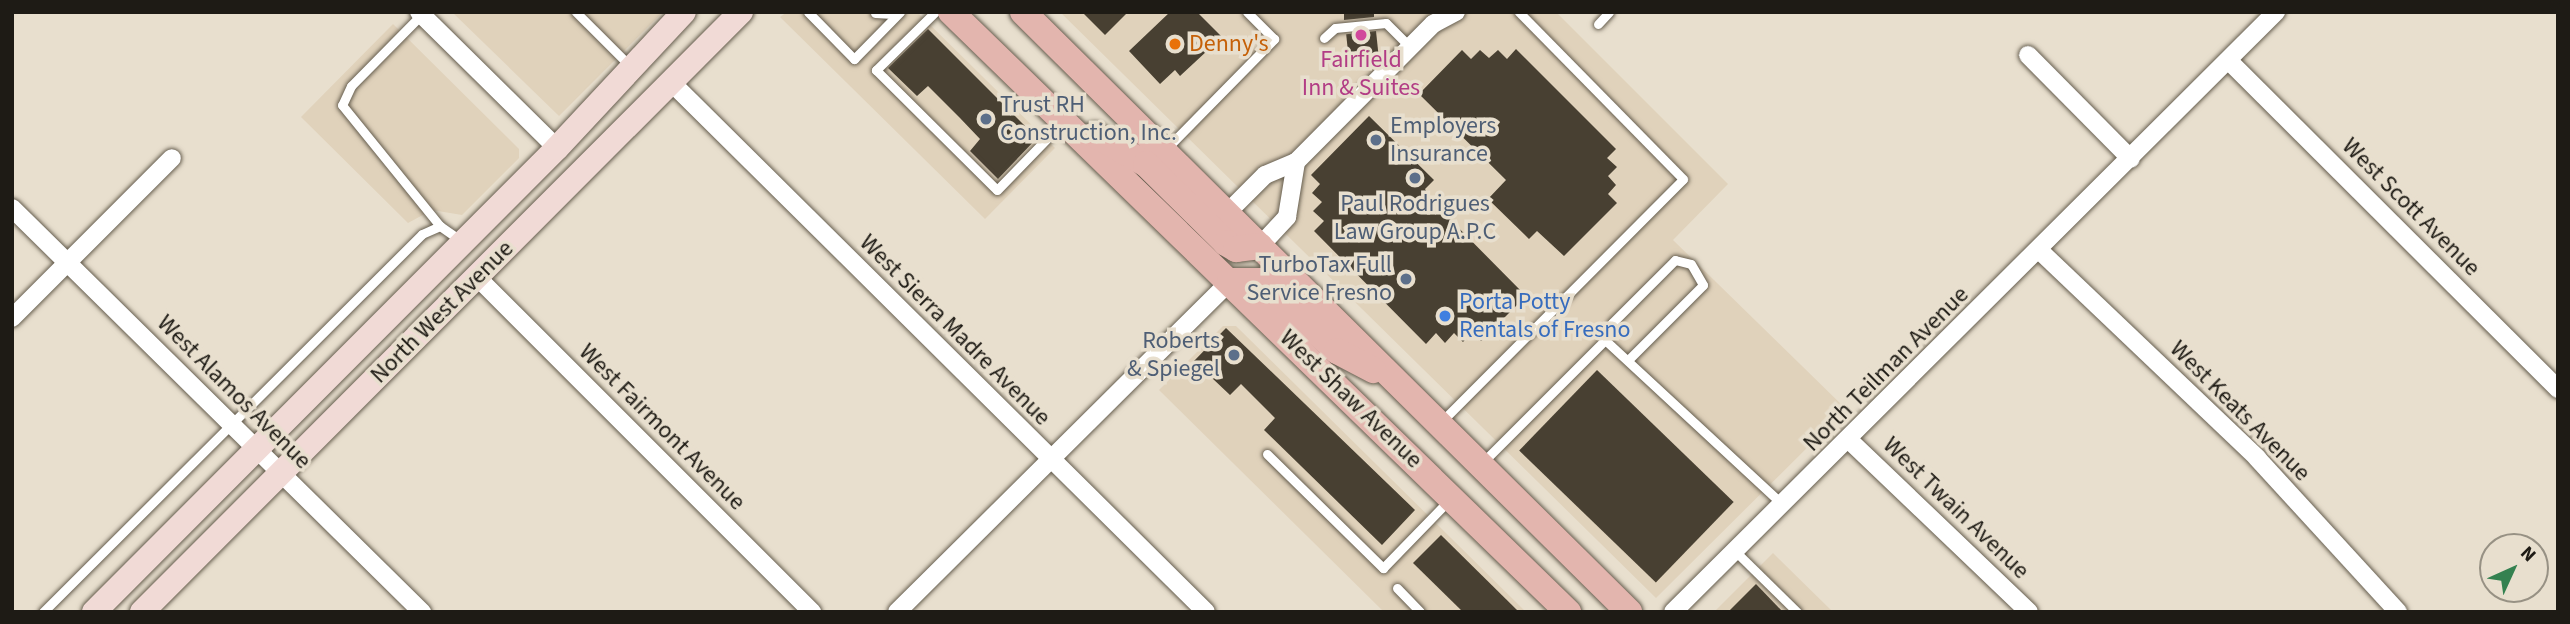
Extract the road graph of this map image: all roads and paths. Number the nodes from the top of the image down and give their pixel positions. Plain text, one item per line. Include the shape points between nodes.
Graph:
1 (576, 12) edge
2 (684, 12) edge
3 (741, 12) edge
4 (808, 12) edge
5 (935, 12) edge
6 (951, 12) edge
7 (1247, 12) edge
8 (1456, 12) edge
9 (1519, 12) edge
10 (1609, 12) edge
11 (2276, 12) edge
12 (421, 13) edge
13 (875, 13) edge
14 (895, 13) edge
15 (1026, 13) edge
16 (1598, 24) dead end
17 (1324, 38) dead end
18 (1410, 47) junction
19 (2028, 55) dead end
20 (2229, 61) junction
21 (630, 66) junction
22 (671, 82) junction
23 (1066, 119) junction
24 (557, 148) junction
25 (1164, 152) junction
26 (172, 158) dead end
27 (2131, 159) junction
28 (1296, 162) junction
29 (12, 208) edge
30 (1226, 214) junction
31 (440, 226) junction
32 (464, 243) junction
33 (1260, 246) junction
34 (2040, 251) junction
35 (68, 262) junction
36 (477, 278) junction
37 (1230, 281) junction
38 (12, 318) edge
39 (430, 324) junction
40 (1605, 340) junction
41 (1628, 360) junction
42 (1391, 377) junction
43 (2558, 389) edge
44 (232, 423) junction
45 (1439, 424) junction
46 (1849, 440) junction
47 (257, 450) junction
48 (1268, 454) dead end
49 (1049, 459) junction
50 (1480, 465) junction
51 (281, 473) junction
52 (1452, 498) junction
53 (1783, 505) junction
54 (1735, 551) junction
55 (1397, 588) dead end
56 (43, 612) edge
57 (94, 612) edge
58 (142, 612) edge
59 (422, 612) edge
60 (812, 612) edge
61 (897, 612) edge
62 (1206, 612) edge
63 (1420, 612) edge
64 (1568, 612) edge
65 (1629, 612) edge
66 (1673, 612) edge
67 (1797, 612) edge
68 (2029, 612) edge
69 (2398, 612) edge

1 - 21 lane
2 - 21 main road, North West Avenue
3 - 22 main road, North West Avenue
4 - 14 lane via 854,59
5 - 23 lane via 876,70 997,190
6 - 23 main road, West Shaw Avenue
7 - 25 lane via 1274,39
8 - 18 street
9 - 45 lane via 1683,178
10 - 16 lane
11 - 20 street, North Teilman Avenue
12 - 24 street
12 - 31 lane, North West Avenue via 351,86 344,111
13 - 14 lane
15 - 25 main road, West Shaw Avenue
17 - 18 lane via 1335,28 1386,23
18 - 28 street
19 - 27 street
20 - 27 street, North Teilman Avenue
20 - 43 street, West Scott Avenue
21 - 24 main road, North West Avenue
22 - 36 main road, North West Avenue
22 - 49 street, West Sierra Madre Avenue
23 - 33 main road via 1146,164 1226,243 1236,249
23 - 37 main road, West Shaw Avenue
24 - 32 main road, North West Avenue
24 - 39 main road via 552,178 446,286
25 - 30 main road, West Shaw Avenue
26 - 35 street
27 - 34 street, North Teilman Avenue
28 - 30 street via 1265,175
28 - 33 street via 1287,217
29 - 35 street, West Alamos Avenue
30 - 33 main road, West Shaw Avenue
31 - 32 lane, North West Avenue
31 - 44 lane via 422,234
32 - 47 main road, North West Avenue
33 - 42 main road, West Shaw Avenue
34 - 46 street, North Teilman Avenue
34 - 69 street, West Keats Avenue via 2257,458
35 - 38 street
35 - 44 street, West Alamos Avenue
36 - 39 main road, North West Avenue
36 - 60 street, West Fairmont Avenue
37 - 42 main road via 1260,281 1337,351
37 - 49 street
37 - 52 main road, West Shaw Avenue
39 - 51 main road, North West Avenue
40 - 41 lane
40 - 41 lane via 1612,323 1675,260 1691,264 1703,285
40 - 50 lane
41 - 53 lane
42 - 45 main road, West Shaw Avenue
44 - 47 street, West Alamos Avenue
44 - 56 lane
45 - 50 main road, West Shaw Avenue
46 - 53 street, North Teilman Avenue
46 - 68 street, West Twain Avenue
47 - 51 street, West Alamos Avenue
47 - 57 main road, North West Avenue
48 - 52 lane via 1383,568
49 - 61 street
49 - 62 street, West Sierra Madre Avenue
50 - 65 main road, West Shaw Avenue
51 - 58 main road, North West Avenue
51 - 59 street, West Alamos Avenue
52 - 64 main road, West Shaw Avenue
53 - 54 street, North Teilman Avenue
54 - 66 street, North Teilman Avenue
54 - 67 lane
55 - 63 lane

